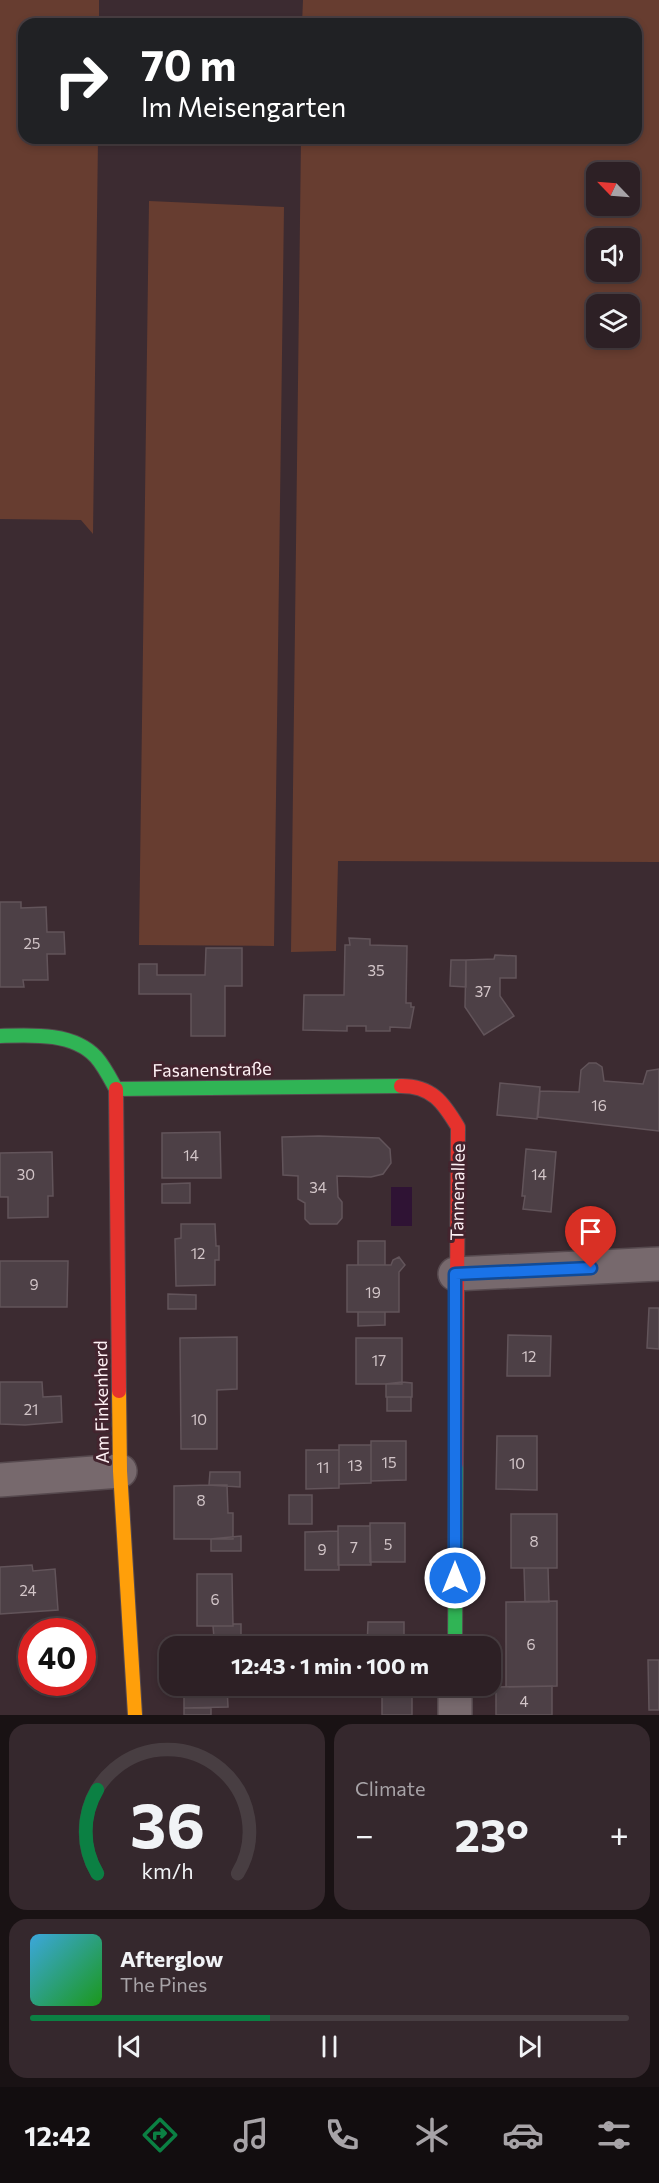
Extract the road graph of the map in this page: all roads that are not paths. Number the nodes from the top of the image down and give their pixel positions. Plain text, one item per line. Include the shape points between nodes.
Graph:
1 (0, 1036) edge
2 (116, 1089) junction
3 (443, 1102) joint
4 (659, 1264) edge
5 (455, 1274) junction
6 (120, 1471) junction
7 (0, 1480) edge
8 (455, 1636) edge
9 (454, 1696) edge
10 (135, 1715) edge
11 (454, 1715) edge

1 - 2 street via 42,1035 71,1041 94,1054
2 - 3 street, Fasanenstraße via 418,1086
2 - 6 street, Am Finkenherd
3 - 5 street, Tannenallee via 458,1127
4 - 5 street
5 - 8 street, Tannenallee
6 - 7 street
6 - 10 street, Am Finkenherd
9 - 11 street

